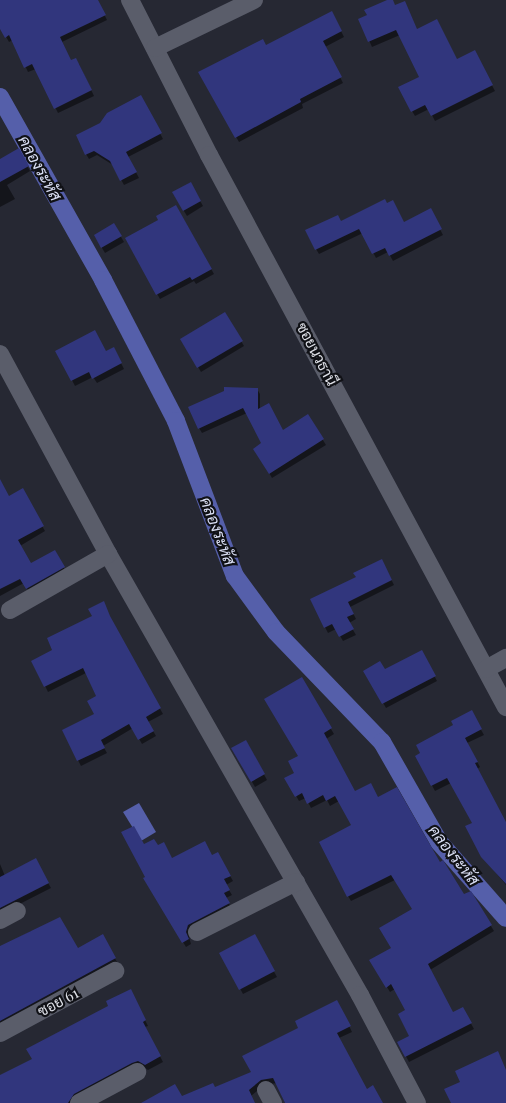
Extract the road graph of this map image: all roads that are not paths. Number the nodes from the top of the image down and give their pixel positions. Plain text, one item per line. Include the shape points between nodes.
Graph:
1 (130, 0) edge
2 (254, 0) edge
3 (154, 48) junction
4 (0, 354) edge
5 (108, 554) junction
6 (10, 610) dead end
7 (506, 658) edge
8 (486, 669) junction
9 (506, 707) edge
10 (296, 882) junction
11 (17, 911) dead end
12 (0, 920) edge
13 (197, 932) dead end
14 (115, 971) dead end
15 (0, 1033) edge
16 (137, 1072) dead end
17 (79, 1103) edge
18 (417, 1103) edge

1 - 3 street, ซอยนวธานี
2 - 3 street
3 - 8 street, ซอยนวธานี
4 - 5 street
5 - 6 street
5 - 10 street
7 - 8 street
8 - 9 street, ซอยนวธานี
10 - 13 street
10 - 18 street
11 - 12 street
14 - 15 street, ซอย 61
16 - 17 street

